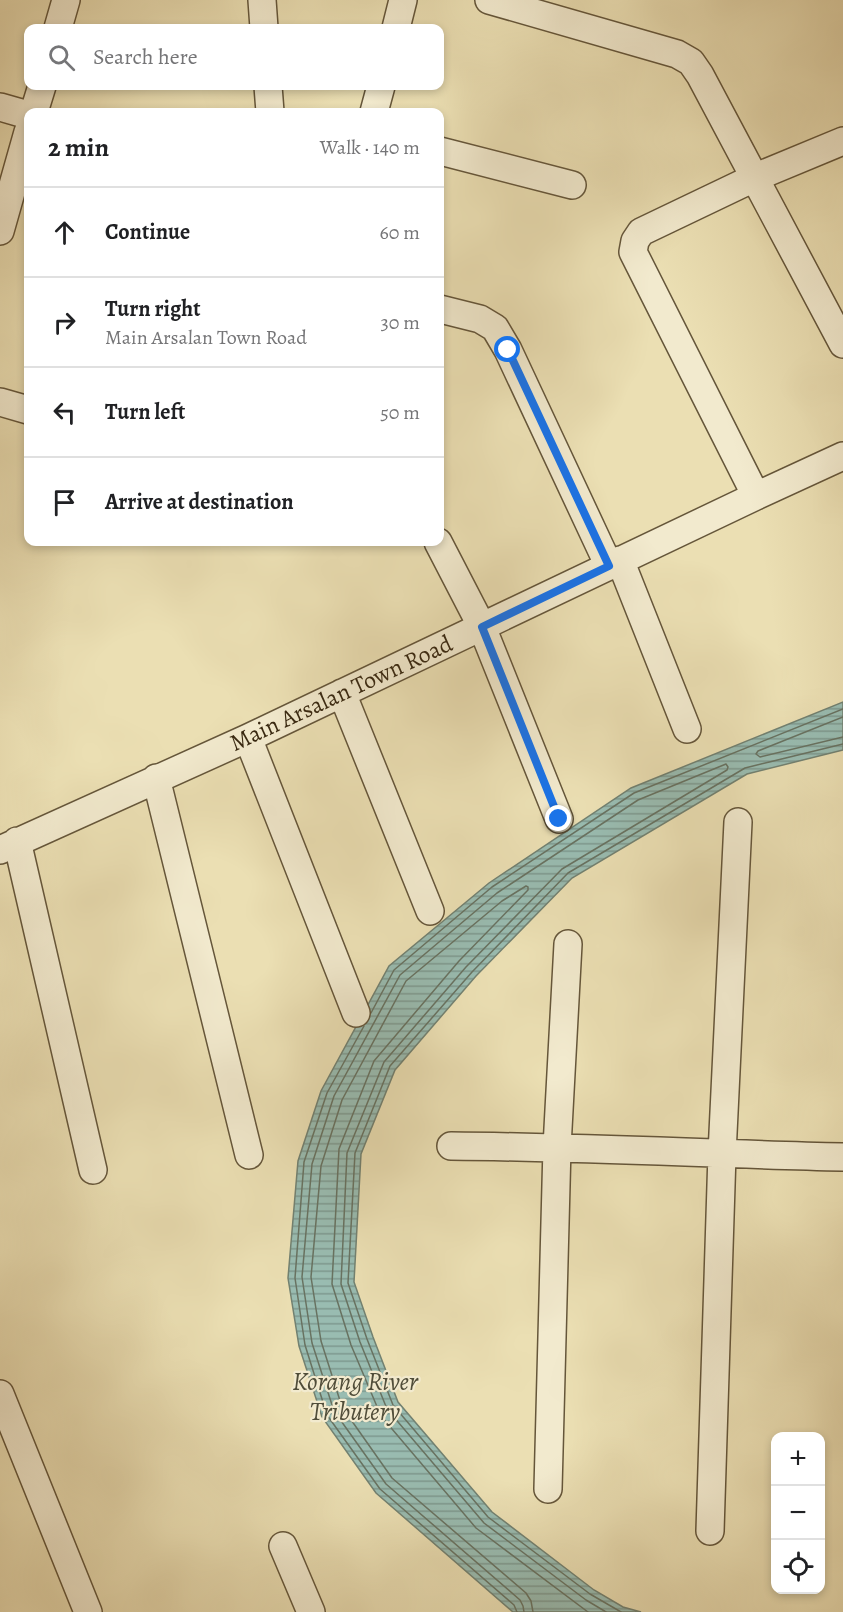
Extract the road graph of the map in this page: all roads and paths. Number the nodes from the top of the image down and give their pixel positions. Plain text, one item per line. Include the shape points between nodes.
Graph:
1 (66, 0) edge
2 (262, 0) edge
3 (403, 0) edge
4 (489, 0) edge
5 (59, 24) edge
6 (264, 24) edge
7 (397, 24) edge
8 (41, 90) edge
9 (268, 90) edge
10 (380, 90) edge
11 (0, 107) edge
12 (35, 108) edge
13 (270, 108) edge
14 (375, 108) edge
15 (24, 114) edge
16 (843, 141) edge
17 (24, 146) edge
18 (444, 152) edge
19 (756, 177) junction
20 (572, 185) dead end
21 (0, 231) edge
22 (444, 310) edge
23 (843, 344) edge
24 (0, 402) edge
25 (24, 409) edge
26 (843, 456) edge
27 (756, 496) junction
28 (440, 546) edge
29 (614, 563) junction
30 (482, 627) junction
31 (342, 693) junction
32 (687, 729) dead end
33 (248, 738) junction
34 (156, 778) junction
35 (559, 819) dead end
36 (738, 822) dead end
37 (5, 846) edge
38 (430, 911) dead end
39 (568, 945) dead end
40 (356, 1013) dead end
41 (450, 1146) dead end
42 (557, 1147) junction
43 (722, 1154) junction
44 (249, 1155) dead end
45 (843, 1157) edge
46 (93, 1170) dead end
47 (0, 1394) edge
48 (548, 1489) dead end
49 (710, 1531) dead end
50 (283, 1546) dead end
51 (88, 1612) edge
52 (311, 1612) edge

1 - 5 street
2 - 6 street
3 - 7 street
4 - 19 street via 677,54 691,62
8 - 12 street
9 - 13 street
10 - 14 street
11 - 15 street
16 - 19 street
17 - 21 street
18 - 20 street
19 - 23 street
19 - 27 street via 641,232 633,252
22 - 29 street via 480,319 495,328
24 - 25 street
26 - 27 street, Main Arsalan Town Road
27 - 29 street, Main Arsalan Town Road
28 - 30 street
29 - 30 street, Main Arsalan Town Road
29 - 32 street
30 - 31 street, Main Arsalan Town Road
30 - 35 street
31 - 33 street, Main Arsalan Town Road
31 - 38 street
33 - 34 street, Main Arsalan Town Road
33 - 40 street
34 - 37 street, Main Arsalan Town Road
34 - 44 street
36 - 43 street
37 - 46 street
39 - 42 street
41 - 42 street
42 - 43 street
42 - 48 street
43 - 45 street
43 - 49 street
47 - 51 street
50 - 52 street

